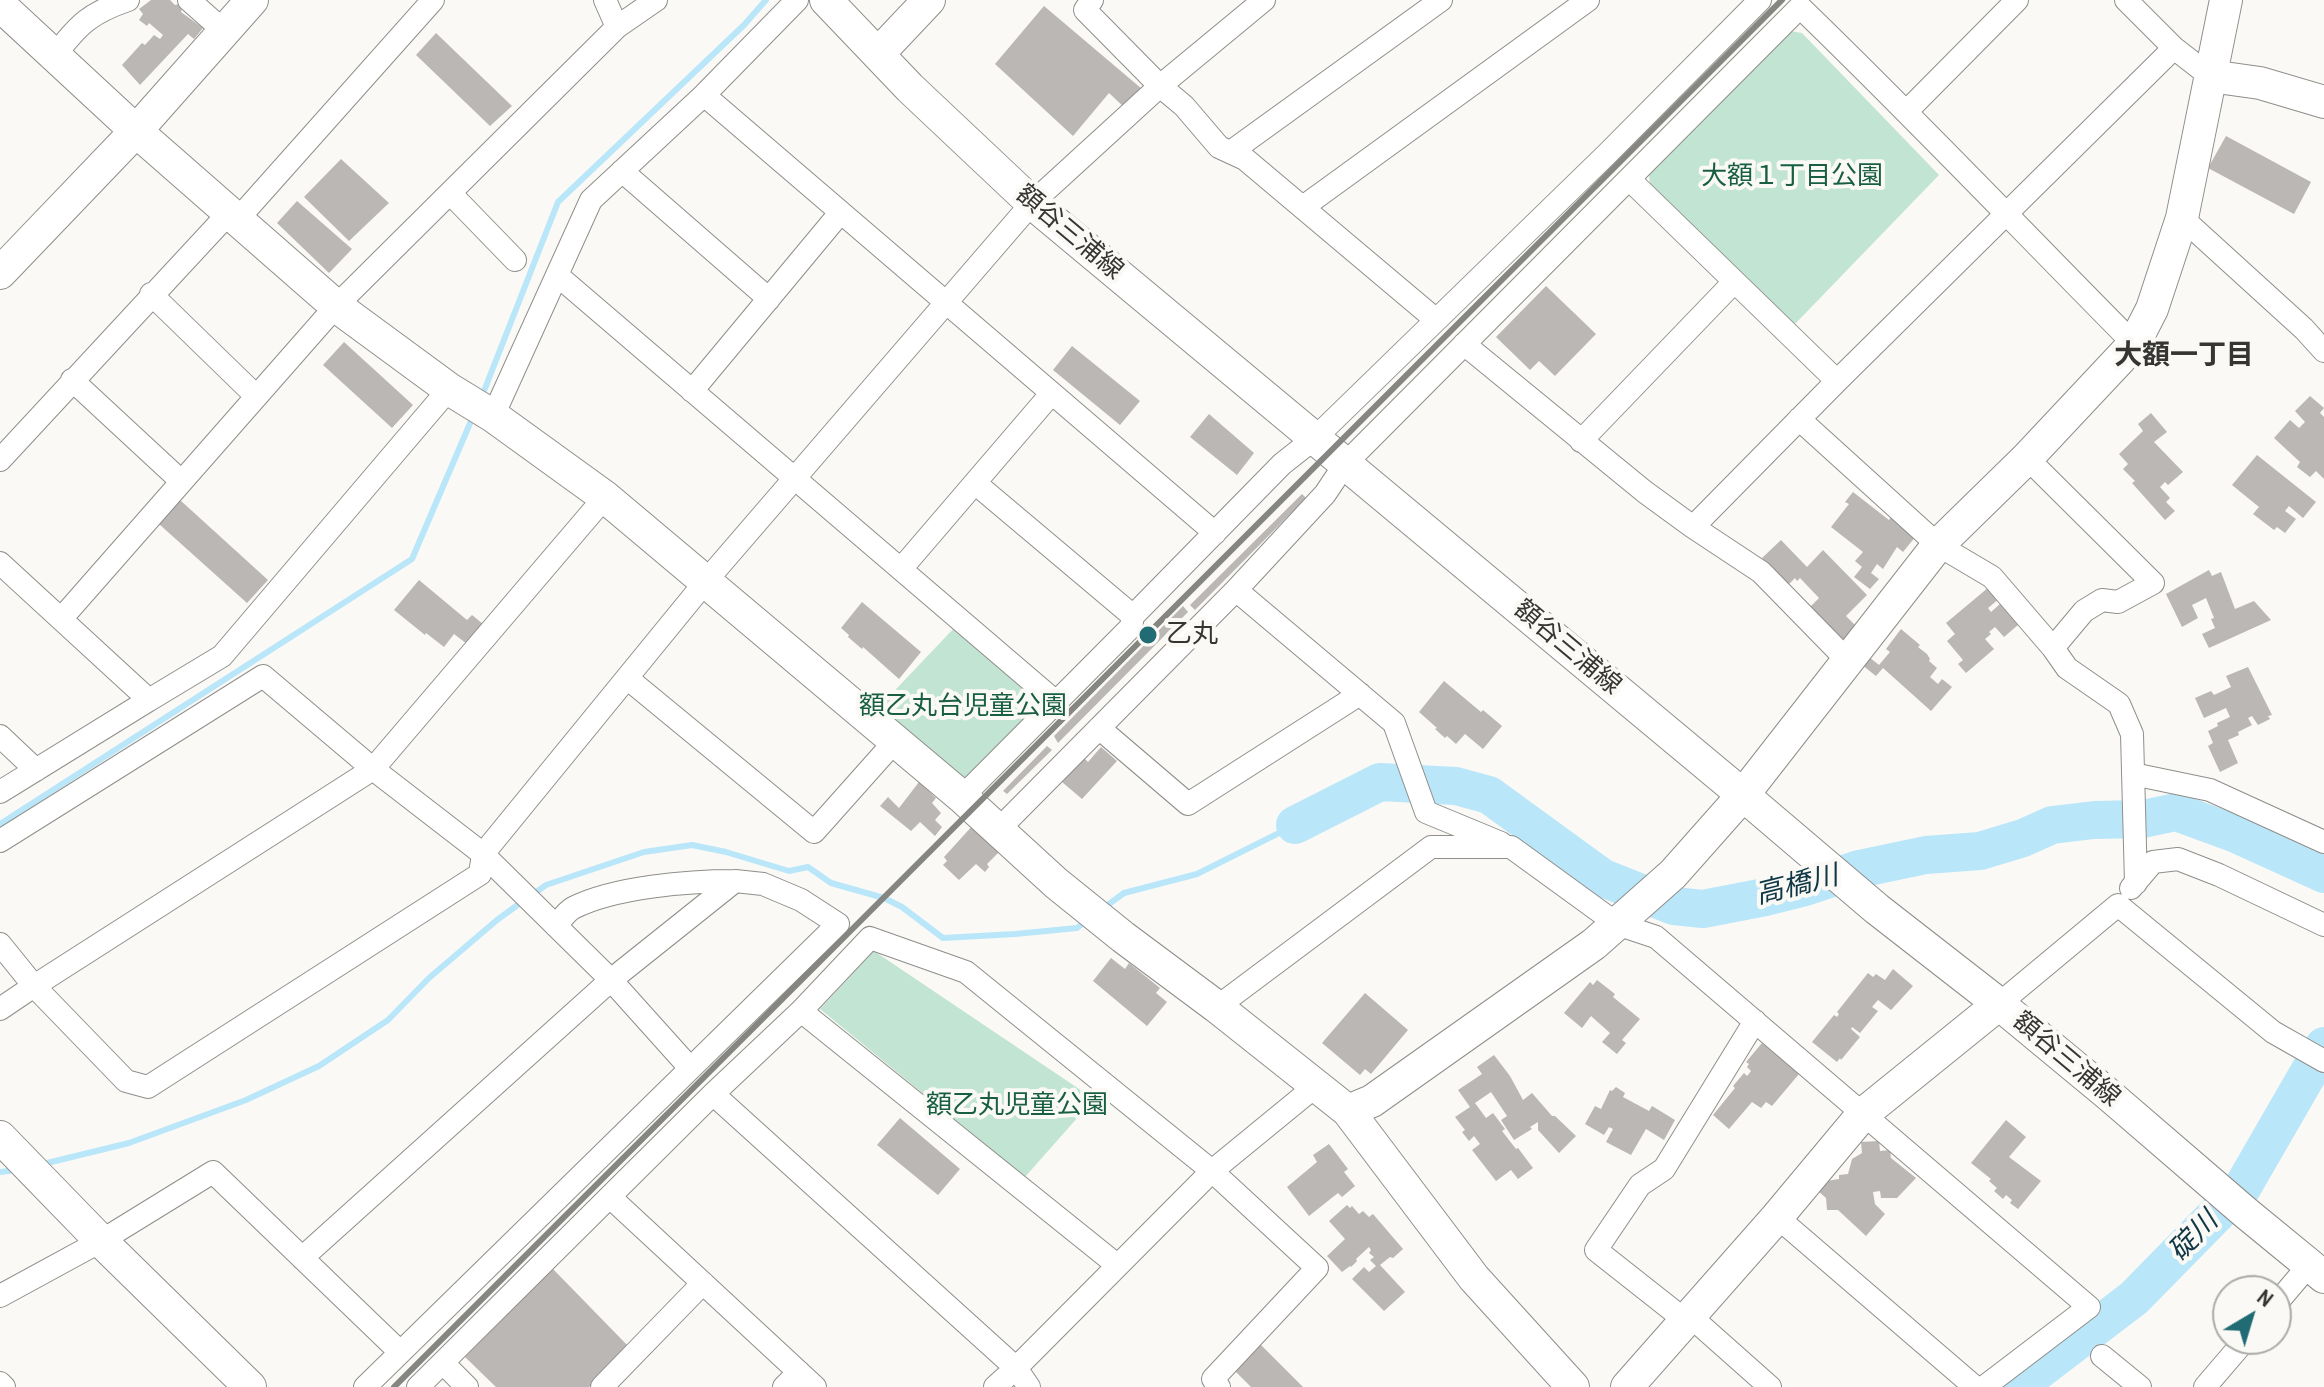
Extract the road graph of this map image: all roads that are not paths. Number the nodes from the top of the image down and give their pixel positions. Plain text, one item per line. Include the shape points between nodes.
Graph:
1 (128, 0) edge
2 (189, 0) edge
3 (252, 0) edge
4 (433, 0) edge
5 (605, 0) edge
6 (656, 0) edge
7 (797, 0) edge
8 (826, 0) edge
9 (929, 0) edge
10 (1092, 0) edge
11 (1264, 0) edge
12 (1441, 0) edge
13 (1588, 0) edge
14 (1760, 0) edge
15 (2017, 0) edge
16 (2126, 0) edge
17 (2226, 0) edge
18 (1800, 2) edge
19 (6, 10) edge
20 (617, 27) junction
21 (225, 32) junction
22 (2174, 48) junction
23 (878, 54) junction
24 (55, 55) junction
25 (2210, 76) junction
26 (1160, 86) junction
27 (704, 95) junction
28 (2324, 102) edge
29 (1907, 111) junction
30 (136, 131) junction
31 (1232, 151) junction
32 (622, 171) junction
33 (1629, 179) junction
34 (450, 193) junction
35 (1032, 203) junction
36 (1303, 207) junction
37 (840, 213) junction
38 (2005, 214) junction
39 (233, 216) junction
40 (2182, 218) junction
41 (515, 260) dead end
42 (0, 273) edge
43 (557, 275) junction
44 (1734, 282) junction
45 (151, 294) junction
46 (769, 299) junction
47 (945, 302) junction
48 (336, 306) junction
49 (1435, 319) junction
50 (1464, 344) junction
51 (2134, 344) junction
52 (2324, 351) edge
53 (72, 380) junction
54 (1837, 381) junction
55 (692, 391) junction
56 (1051, 394) junction
57 (256, 396) junction
58 (474, 404) junction
59 (1799, 419) junction
60 (1315, 438) junction
61 (1581, 441) junction
62 (2027, 458) junction
63 (0, 460) edge
64 (1345, 464) junction
65 (795, 479) junction
66 (181, 481) junction
67 (975, 483) junction
68 (605, 497) junction
69 (1693, 527) junction
70 (1215, 533) junction
71 (1938, 545) junction
72 (0, 563) edge
73 (901, 569) junction
74 (706, 581) junction
75 (1236, 590) junction
76 (1133, 616) junction
77 (61, 619) junction
78 (2053, 648) junction
79 (1848, 661) junction
80 (627, 678) junction
81 (1360, 694) junction
82 (149, 700) junction
83 (1056, 702) junction
84 (1099, 728) junction
85 (0, 736) edge
86 (896, 740) junction
87 (373, 769) junction
88 (36, 770) junction
89 (2133, 783) junction
90 (0, 792) edge
91 (1743, 795) junction
92 (962, 797) junction
93 (999, 829) junction
94 (0, 841) edge
95 (2324, 842) edge
96 (1511, 847) junction
97 (483, 854) junction
98 (735, 881) junction
99 (2136, 883) junction
100 (2118, 905) junction
101 (1624, 918) junction
102 (553, 922) junction
103 (2324, 925) edge
104 (0, 944) edge
105 (611, 980) junction
106 (34, 986) junction
107 (1999, 1004) junction
108 (1217, 1007) junction
109 (0, 1009) edge
110 (801, 1011) junction
111 (1755, 1021) junction
112 (2324, 1061) edge
113 (690, 1068) junction
114 (1317, 1085) junction
115 (713, 1094) junction
116 (1348, 1111) junction
117 (1863, 1114) junction
118 (4, 1140) edge
119 (1212, 1171) junction
120 (610, 1197) junction
121 (1777, 1217) junction
122 (101, 1241) junction
123 (302, 1258) junction
124 (1117, 1265) junction
125 (2317, 1271) edge
126 (703, 1283) junction
127 (2292, 1291) edge
128 (0, 1296) edge
129 (1688, 1319) junction
130 (400, 1352) junction
131 (2232, 1355) edge
132 (2102, 1356) dead end
133 (443, 1363) junction
134 (1016, 1368) junction
135 (800, 1382) edge
136 (1212, 1384) edge
137 (250, 1387) edge
138 (365, 1387) edge
139 (418, 1387) edge
140 (467, 1387) edge
141 (602, 1387) edge
142 (995, 1387) edge
143 (1029, 1387) edge
144 (1573, 1387) edge
145 (1627, 1387) edge
146 (1770, 1387) edge
147 (1975, 1387) edge
148 (1984, 1387) edge
149 (2140, 1387) edge
150 (2205, 1387) edge

1 - 24 street via 77,26
2 - 21 street
3 - 21 street
4 - 39 street
5 - 20 street
6 - 20 street
7 - 27 street
8 - 23 street, 額谷三浦線
9 - 23 street
10 - 26 street via 1085,10
11 - 26 street
12 - 31 street
13 - 36 street
14 - 49 street
15 - 29 street
16 - 22 street
17 - 25 street
18 - 29 street
18 - 33 street
19 - 24 street
20 - 34 street
21 - 30 street
22 - 25 street
22 - 38 street
23 - 35 street, 額谷三浦線
24 - 30 street
25 - 28 street via 2260,83
25 - 40 street
26 - 31 street via 1219,147
26 - 35 street
27 - 32 street
27 - 37 street
29 - 38 street
30 - 39 street
30 - 42 street
31 - 36 street
32 - 43 street via 591,200
32 - 46 street
33 - 44 street
33 - 50 street
34 - 41 street
34 - 48 street
35 - 47 street
35 - 60 street, 額谷三浦線
36 - 49 street
37 - 46 street
37 - 47 street
38 - 51 street
38 - 54 street
39 - 45 street
39 - 48 street
40 - 51 street via 2152,309
40 - 52 street
43 - 55 street
43 - 58 street
44 - 54 street
44 - 61 street
45 - 53 street
45 - 57 street
46 - 55 street
47 - 56 street
47 - 65 street
48 - 57 street
48 - 58 street
49 - 60 street
50 - 61 street
50 - 64 street
51 - 62 street
53 - 63 street
53 - 66 street
54 - 59 street
55 - 65 street
56 - 67 street
56 - 70 street
57 - 66 street
58 - 68 street
58 - 82 street via 222,656
59 - 69 street
59 - 71 street
60 - 64 street, 額谷三浦線
60 - 70 street
61 - 69 street
62 - 71 street
62 - 78 street via 2153,583 2118,602 2102,600 2084,611
64 - 75 street via 1325,494
64 - 91 street, 額谷三浦線
65 - 73 street
65 - 74 street
66 - 77 street
67 - 73 street
67 - 76 street
68 - 74 street
68 - 87 street
69 - 79 street via 1761,572
70 - 76 street
71 - 78 street via 1992,577
71 - 79 street
72 - 77 street
73 - 83 street
74 - 80 street
74 - 86 street
75 - 81 street
75 - 84 street
76 - 83 street via 1131,627
77 - 82 street
78 - 89 street via 2067,668 2119,704 2132,734
79 - 91 street
80 - 86 street via 814,832
80 - 97 street
81 - 84 street via 1188,804
81 - 96 street via 1394,723 1426,812
82 - 88 street
83 - 92 street
84 - 93 street
85 - 88 street
86 - 92 street
87 - 94 street via 263,676
87 - 97 street
87 - 106 street
88 - 90 street
89 - 95 street via 2210,790
89 - 99 street
91 - 101 street via 1673,874
91 - 107 street, 額谷三浦線
92 - 93 street
93 - 108 street via 1072,896
96 - 101 street
96 - 108 street via 1431,847
97 - 102 street
97 - 106 street via 480,874 148,1087 126,1081
98 - 102 street via 697,881 607,895 570,909
98 - 105 street
98 - 113 street via 763,884 838,924
99 - 100 street
99 - 103 street via 2153,862 2178,859
100 - 107 street
100 - 112 street via 2273,1032
101 - 111 street via 1656,937
101 - 116 street via 1372,1101
102 - 105 street
104 - 106 street
105 - 113 street
105 - 123 street
106 - 109 street
107 - 117 street
107 - 125 street, 額谷三浦線
108 - 114 street
110 - 115 street
110 - 119 street via 870,938 966,972
110 - 124 street
111 - 117 street
111 - 129 street via 1664,1169 1640,1185 1596,1250
113 - 130 street
114 - 116 street
114 - 119 street
115 - 120 street
115 - 134 street
116 - 144 street via 1474,1278
117 - 121 street
117 - 148 street via 2089,1307
118 - 122 street
119 - 124 street
119 - 136 street via 1317,1268
120 - 126 street
120 - 133 street
121 - 129 street
121 - 147 street
122 - 123 street via 213,1172
122 - 128 street
122 - 137 street
123 - 130 street
124 - 134 street
125 - 127 street
126 - 135 street
126 - 141 street
129 - 145 street
129 - 146 street
130 - 138 street
131 - 150 street
132 - 149 street
133 - 139 street
133 - 140 street
134 - 142 street
134 - 143 street

